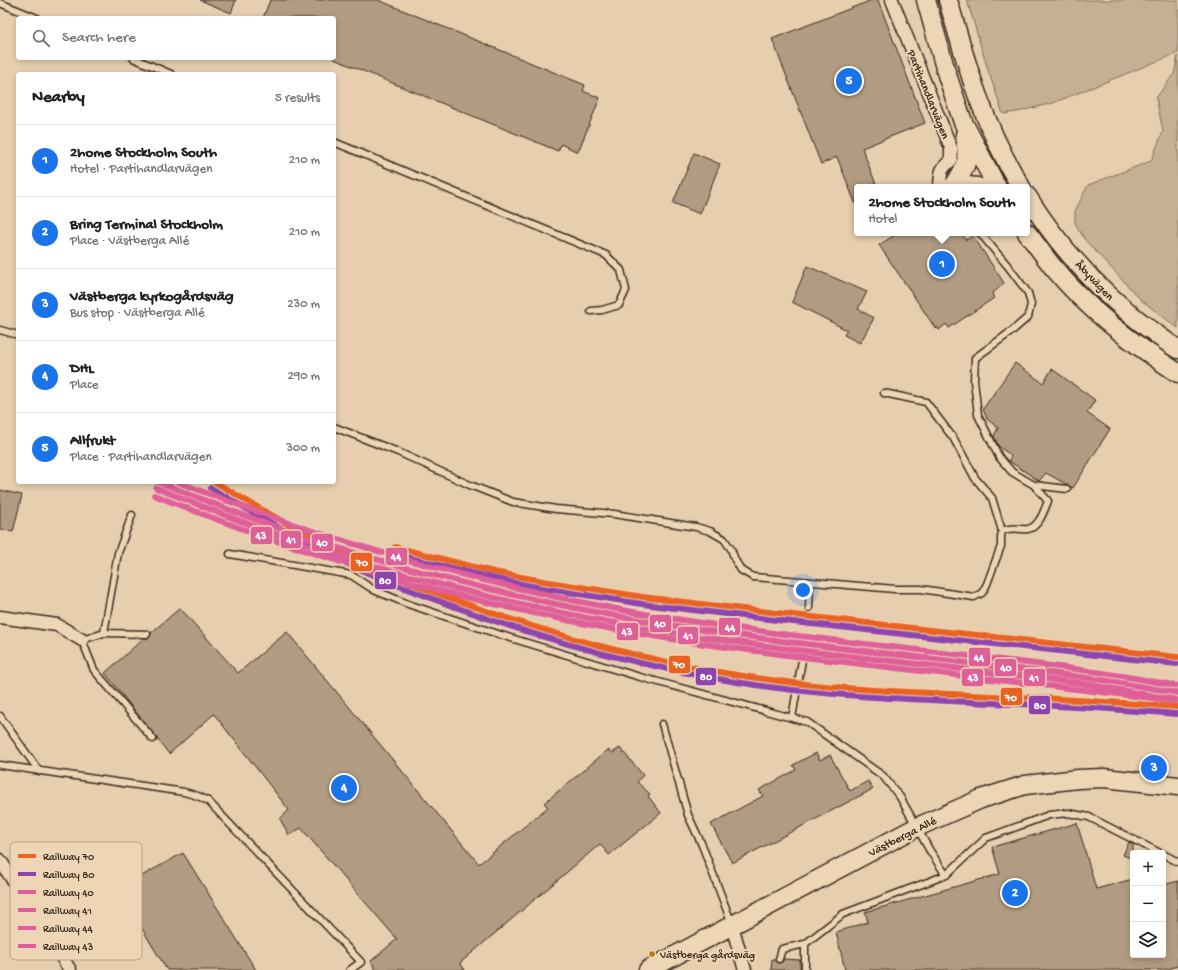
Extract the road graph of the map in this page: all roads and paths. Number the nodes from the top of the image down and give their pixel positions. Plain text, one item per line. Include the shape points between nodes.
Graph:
1 (892, 0) edge
2 (926, 0) edge
3 (948, 0) edge
4 (0, 3) edge
5 (32, 16) edge
6 (138, 60) edge
7 (166, 72) edge
8 (963, 122) junction
9 (336, 143) edge
10 (945, 184) edge
11 (949, 184) edge
12 (995, 184) edge
13 (1019, 184) edge
14 (1030, 201) edge
15 (983, 236) edge
16 (1029, 236) edge
17 (590, 310) dead end
18 (0, 330) edge
19 (16, 334) edge
20 (1178, 349) edge
21 (1178, 373) edge
22 (884, 394) dead end
23 (336, 428) edge
24 (1034, 485) junction
25 (1067, 489) dead end
26 (132, 515) dead end
27 (1002, 531) junction
28 (230, 554) dead end
29 (810, 582) junction
30 (809, 608) dead end
31 (0, 617) edge
32 (104, 633) junction
33 (147, 634) dead end
34 (82, 640) junction
35 (802, 660) dead end
36 (0, 716) edge
37 (792, 718) junction
38 (662, 724) dead end
39 (153, 740) dead end
40 (0, 764) edge
41 (40, 771) junction
42 (1178, 786) edge
43 (916, 828) junction
44 (1154, 850) edge
45 (1166, 856) edge
46 (0, 860) edge
47 (1178, 862) edge
48 (946, 875) junction
49 (10, 876) edge
50 (732, 926) junction
51 (805, 944) junction
52 (779, 959) dead end
53 (64, 960) edge
54 (70, 970) edge
55 (350, 970) edge
56 (648, 970) edge
57 (745, 970) edge
58 (805, 970) edge

1 - 10 street, Partihandlarvägen via 951,148 951,160 941,172
2 - 8 street
3 - 13 street via 966,66 982,111
4 - 5 lane
6 - 7 lane
8 - 11 street via 967,162 964,170
8 - 12 street
9 - 17 lane via 606,255 621,270 626,290 619,305 602,310
14 - 20 street, Åbyvägen via 1087,274 1132,316
15 - 24 lane via 1028,293 1031,304 1028,317 975,358 974,380 978,415 999,457 1012,472
16 - 21 street, Åbyvägen via 1053,268 1100,315 1142,350
18 - 19 lane
22 - 27 lane via 926,402 954,439 975,478 992,498
23 - 29 lane via 513,502 614,514 710,531 724,539 741,570 748,575
24 - 25 lane
24 - 27 lane via 1048,501 1043,515 1029,529 1009,528
26 - 32 lane via 118,554
27 - 29 lane via 1001,546 987,584 982,593 974,597 921,589
28 - 37 lane via 351,575 374,590 408,604 501,635 566,656
29 - 30 lane
31 - 34 street via 57,625
32 - 33 lane
32 - 34 lane
34 - 39 lane via 94,670
35 - 37 lane
36 - 41 lane
37 - 43 lane via 806,722 883,776 900,797
38 - 50 lane via 688,815
40 - 41 lane
41 - 55 lane via 184,792 208,801 361,962
42 - 43 street, Västberga Allé via 1104,778 1025,785 981,799
43 - 48 lane
43 - 50 street, Västberga Allé
44 - 48 lane via 1089,817 1068,813 1049,816 986,838
45 - 47 lane
46 - 49 street
48 - 51 lane via 843,914
50 - 56 street, Västberga Allé
50 - 57 street
51 - 52 lane via 782,949
51 - 58 lane
53 - 54 street

